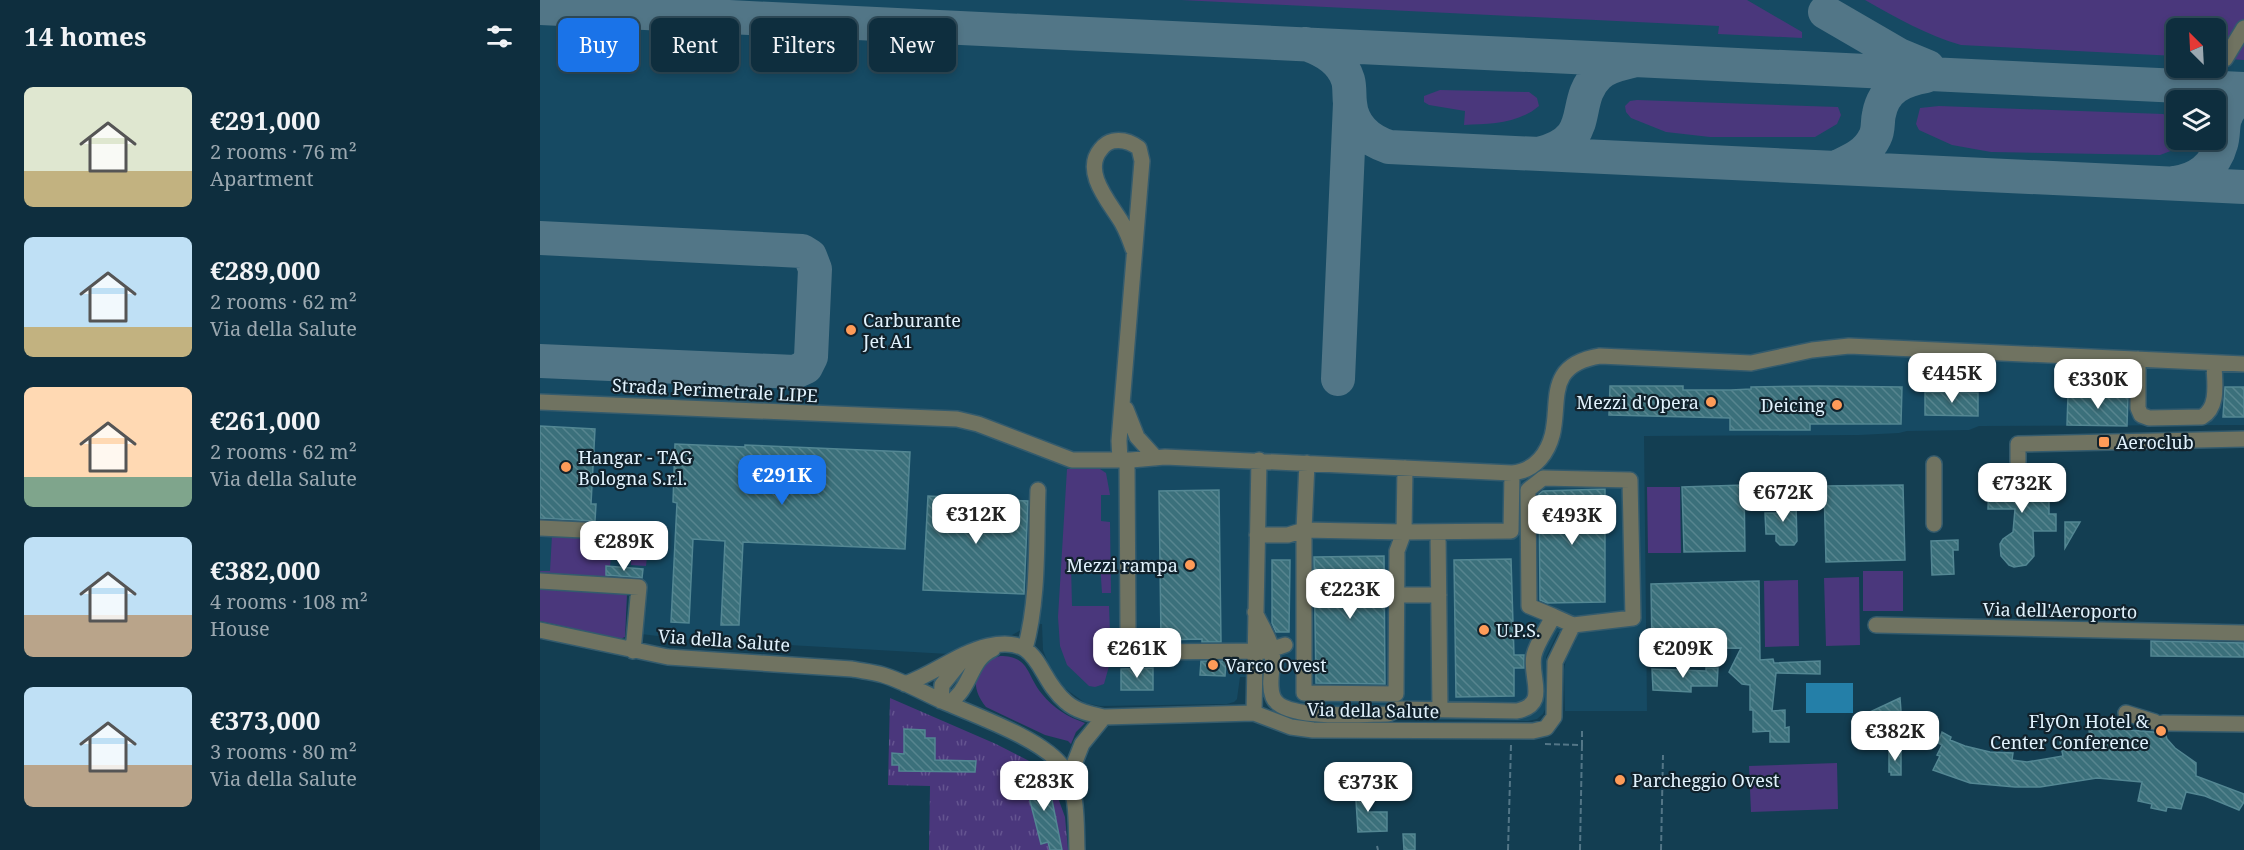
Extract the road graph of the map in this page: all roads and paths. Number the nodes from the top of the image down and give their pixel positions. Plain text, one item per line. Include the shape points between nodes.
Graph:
1 (2244, 28) edge
2 (2226, 57) edge
3 (1133, 249) junction
4 (2138, 359) junction
5 (2214, 363) junction
6 (2244, 364) edge
7 (1125, 391) junction
8 (540, 402) edge
9 (2244, 439) edge
10 (1156, 458) junction
11 (1124, 460) junction
12 (1259, 460) junction
13 (2018, 462) dead end
14 (1307, 463) junction
15 (1934, 464) dead end
16 (1405, 468) junction
17 (1512, 473) junction
18 (1038, 490) dead end
19 (1934, 525) dead end
20 (540, 528) edge
21 (1304, 530) junction
22 (626, 532) dead end
23 (1404, 532) junction
24 (1438, 532) junction
25 (1257, 535) junction
26 (540, 581) edge
27 (1395, 595) junction
28 (1439, 601) junction
29 (1255, 612) junction
30 (1553, 616) junction
31 (1303, 624) junction
32 (1876, 625) dead end
33 (540, 630) edge
34 (1570, 630) junction
35 (2244, 633) edge
36 (1004, 645) junction
37 (1025, 649) junction
38 (633, 651) junction
39 (1254, 651) junction
40 (1276, 653) junction
41 (965, 656) junction
42 (905, 684) junction
43 (945, 702) junction
44 (1440, 710) junction
45 (2126, 713) dead end
46 (1254, 714) junction
47 (1104, 717) junction
48 (2244, 724) edge
49 (1582, 730) dead end
50 (1511, 742) dead end
51 (1535, 743) dead end
52 (1582, 745) junction
53 (1663, 755) dead end
54 (1068, 777) junction
55 (1377, 846) dead end
56 (1077, 850) edge
57 (1378, 850) edge
58 (1508, 850) edge
59 (1580, 850) edge
60 (1661, 850) edge

1 - 2 street
3 - 3 street via 1142,161 1139,148 1131,142 1113,141 1099,152 1095,171
3 - 7 street
4 - 5 street
4 - 5 street via 2138,408 2141,415 2149,418 2207,414 2214,400
4 - 17 street via 1849,346 1752,363 1587,358 1573,364 1558,382 1549,448 1534,465
5 - 6 street
7 - 10 street via 1133,429
7 - 11 street via 1119,441
8 - 11 street, Strada Perimetrale LIPE via 957,419 1072,460
9 - 13 street via 2018,444
10 - 11 street, Strada Perimetrale LIPE
10 - 12 street, Strada Perimetrale LIPE
11 - 39 street via 1128,631 1134,649
12 - 14 street, Strada Perimetrale LIPE
12 - 25 street
14 - 16 street, Strada Perimetrale LIPE
14 - 21 street
15 - 19 street
16 - 17 street, Strada Perimetrale LIPE
16 - 23 street
17 - 24 street via 1511,531
18 - 37 street via 1034,604
20 - 22 street
21 - 23 street
21 - 25 street via 1288,535
21 - 31 street
23 - 24 street
23 - 27 street via 1397,551
24 - 28 street
25 - 29 street
26 - 38 street via 639,587
27 - 28 street
27 - 31 street via 1396,694 1304,693
28 - 44 street
29 - 39 street
29 - 40 street
30 - 34 street
30 - 34 street via 1529,606 1528,490 1544,478 1630,480 1633,618
30 - 44 street via 1534,656 1533,705 1517,711
31 - 40 street via 1298,634
32 - 35 street, Via dell'Aeroporto
33 - 38 street, Via della Salute
34 - 46 street, Via della Salute via 1555,662 1554,717 1546,728 1313,730
36 - 37 street
36 - 41 street
36 - 43 street via 983,654 962,691
37 - 47 street, Via della Salute via 1032,653 1052,688 1067,703
38 - 42 street, Via della Salute via 668,657 852,669
39 - 40 street
39 - 46 street
40 - 44 street via 1271,690 1282,706 1305,713
41 - 42 street
41 - 43 street via 942,685
42 - 43 street, Via della Salute
43 - 54 street, Via della Salute via 1047,751
45 - 48 street via 2159,722
46 - 47 street, Via della Salute
47 - 54 street via 1082,744
49 - 52 path
50 - 58 path
51 - 52 path
52 - 59 path
53 - 60 path
54 - 56 street, Via della Salute via 1074,800
55 - 57 path

